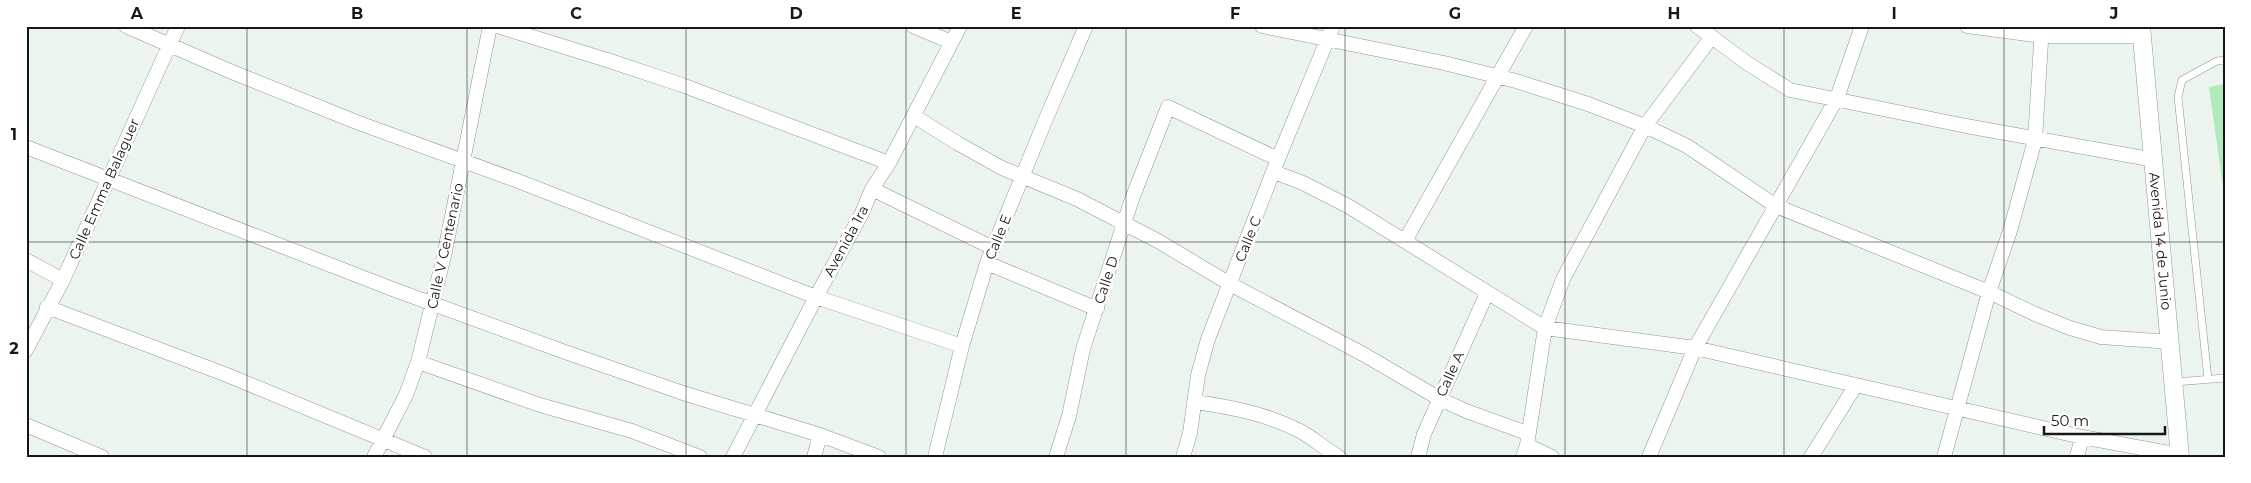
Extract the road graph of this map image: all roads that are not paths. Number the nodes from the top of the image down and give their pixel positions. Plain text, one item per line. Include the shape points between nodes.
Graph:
1 (126, 26) edge
2 (178, 26) edge
3 (490, 26) edge
4 (497, 26) edge
5 (913, 26) edge
6 (960, 26) edge
7 (1086, 26) edge
8 (1262, 26) edge
9 (1526, 26) edge
10 (1697, 26) edge
11 (1862, 26) edge
12 (1967, 26) edge
13 (2043, 31) edge
14 (2142, 31) edge
15 (1330, 32) edge
16 (1711, 38) junction
17 (952, 42) junction
18 (169, 46) junction
19 (2225, 60) edge
20 (1497, 76) junction
21 (1837, 98) junction
22 (914, 116) junction
23 (1646, 126) junction
24 (2035, 140) junction
25 (26, 147) edge
26 (2155, 160) junction
27 (464, 161) junction
28 (889, 163) junction
29 (1276, 165) junction
30 (1023, 176) junction
31 (109, 179) junction
32 (872, 189) junction
33 (1776, 206) junction
34 (1124, 225) junction
35 (1405, 241) junction
36 (993, 248) junction
37 (26, 260) edge
38 (987, 263) junction
39 (63, 280) junction
40 (1230, 284) junction
41 (1989, 292) junction
42 (1486, 293) junction
43 (816, 297) junction
44 (433, 303) junction
45 (47, 307) junction
46 (1097, 309) junction
47 (1545, 328) junction
48 (2171, 342) junction
49 (962, 346) junction
50 (1695, 348) junction
51 (26, 350) edge
52 (418, 362) junction
53 (2225, 378) edge
54 (2208, 379) junction
55 (2175, 382) junction
56 (1856, 385) junction
57 (1440, 398) junction
58 (1195, 402) junction
59 (1956, 408) junction
60 (755, 414) junction
61 (26, 425) edge
62 (820, 435) junction
63 (2082, 437) junction
64 (384, 440) junction
65 (1526, 445) edge
66 (1325, 453) edge
67 (2180, 456) edge
68 (102, 457) edge
69 (374, 457) edge
70 (425, 457) edge
71 (700, 457) edge
72 (733, 457) edge
73 (814, 457) edge
74 (879, 457) edge
75 (934, 457) edge
76 (1056, 457) edge
77 (1183, 457) edge
78 (1339, 457) edge
79 (1418, 457) edge
80 (1552, 457) edge
81 (1649, 457) edge
82 (1811, 457) edge
83 (1944, 457) edge
84 (2078, 457) edge

1 - 18 street
2 - 18 street, Calle Emma Balaguer
3 - 27 street, Calle V Centenario
4 - 28 street via 608,60
5 - 17 street
6 - 17 street, Avenida 1ra
7 - 30 street, Calle E
8 - 15 street
9 - 20 street
10 - 16 street
11 - 21 street
12 - 13 street
13 - 14 street
13 - 24 street
14 - 26 street, Avenida 14 de Junio
15 - 20 street
15 - 29 street, Calle C
16 - 21 street via 1790,90
16 - 23 street
17 - 22 street, Avenida 1ra
18 - 27 street via 359,123
18 - 31 street, Calle Emma Balaguer
19 - 54 lane via 2182,80 2178,98
20 - 23 street
20 - 35 street
21 - 24 street
21 - 33 street
22 - 28 street, Avenida 1ra
22 - 30 street via 1002,168
23 - 33 street via 1687,146
23 - 47 street via 1563,278
24 - 26 street
24 - 41 street
25 - 31 street
26 - 48 street, Avenida 14 de Junio
27 - 43 street
27 - 44 street, Calle V Centenario
28 - 32 street, Avenida 1ra
29 - 34 street, Calle D via 1168,107
29 - 35 street
29 - 40 street, Calle C
30 - 34 street
30 - 36 street, Calle E
31 - 39 street, Calle Emma Balaguer
31 - 44 street
32 - 36 street
32 - 43 street, Avenida 1ra
33 - 41 street
33 - 50 street
34 - 40 street via 1158,241
34 - 46 street, Calle D
35 - 42 street
36 - 38 street, Calle E
37 - 39 street
38 - 46 street
38 - 49 street, Calle E
39 - 45 street, Calle Emma Balaguer
40 - 57 street
40 - 58 street, Calle C via 1208,339 1198,375
41 - 48 street via 2035,314 2101,337
41 - 59 street
42 - 47 street
42 - 57 street, Calle A
43 - 49 street
43 - 60 street, Avenida 1ra
44 - 52 street, Calle V Centenario
44 - 60 street via 620,371
45 - 51 street, Calle Emma Balaguer
45 - 64 street via 227,375
46 - 76 street, Calle D via 1083,349
47 - 50 street
47 - 65 street
48 - 55 street, Avenida 14 de Junio
49 - 75 street, Calle E
50 - 56 street
50 - 81 street
52 - 64 street, Calle V Centenario
52 - 71 street via 540,406 632,431
53 - 54 lane
54 - 55 lane
55 - 67 street, Avenida 14 de Junio
56 - 59 street
56 - 82 street
57 - 65 street
57 - 79 street, Calle A
58 - 66 street via 1236,408 1265,417 1300,431
58 - 77 street, Calle C
59 - 63 street
59 - 83 street
60 - 62 street
60 - 72 street, Avenida 1ra
61 - 68 street
62 - 73 street
62 - 74 street
63 - 67 street
63 - 84 street
64 - 69 street, Calle V Centenario
64 - 70 street
65 - 80 street
66 - 78 street

